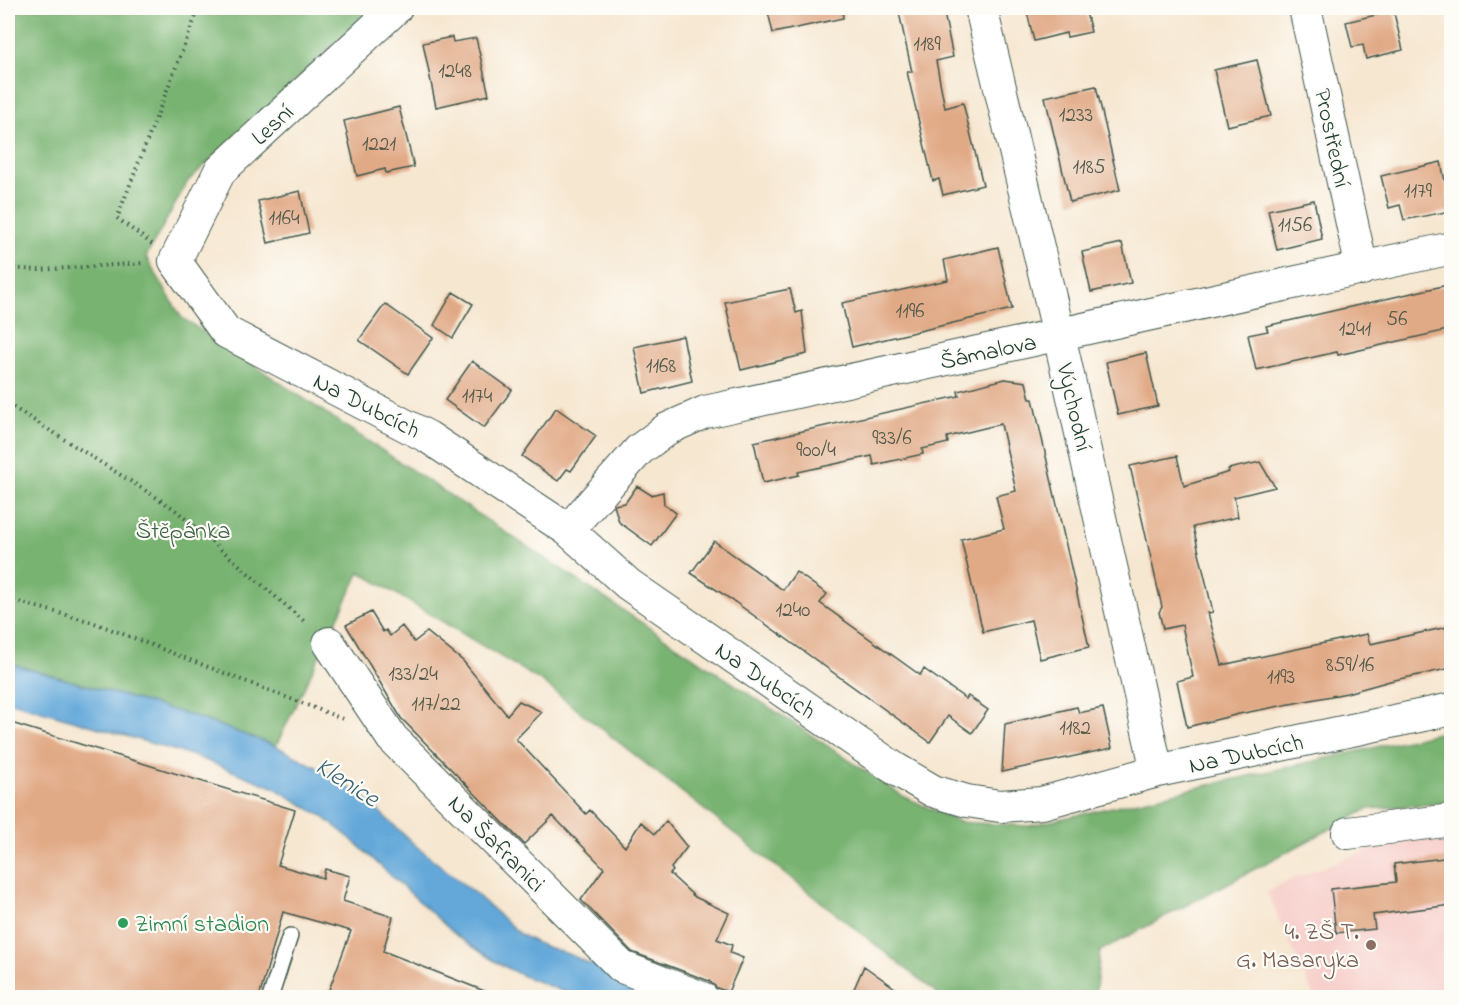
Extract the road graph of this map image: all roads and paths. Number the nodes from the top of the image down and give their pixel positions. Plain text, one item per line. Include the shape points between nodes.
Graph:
1 (199, 8) edge
2 (396, 8) edge
3 (981, 8) edge
4 (1305, 8) edge
5 (1452, 248) edge
6 (175, 261) junction
7 (8, 268) edge
8 (1362, 269) junction
9 (1059, 335) junction
10 (8, 404) edge
11 (568, 531) junction
12 (8, 599) edge
13 (329, 643) joint
14 (1452, 709) edge
15 (347, 721) dead end
16 (1157, 771) junction
17 (1452, 820) edge
18 (1348, 832) dead end
19 (290, 936) dead end
20 (270, 998) edge
21 (702, 998) edge

1 - 6 path via 117,218
2 - 6 street, Lesní via 220,171
3 - 9 street, Východní
4 - 8 street, Prostřední
5 - 8 street, Šámalova
6 - 7 path via 38,270
6 - 11 street, Na Dubcích via 226,332 428,437
8 - 9 street, Šámalova
9 - 11 street, Šámalova via 705,412 667,429 639,450
9 - 16 street, Východní
10 - 13 path via 173,508
11 - 16 street, Na Dubcích via 628,584 894,768 933,790 1000,806 1042,803
12 - 15 path via 92,622
13 - 21 street, Na Šafranici via 392,738 622,967
14 - 16 street, Na Dubcích
17 - 18 street
19 - 20 lane

